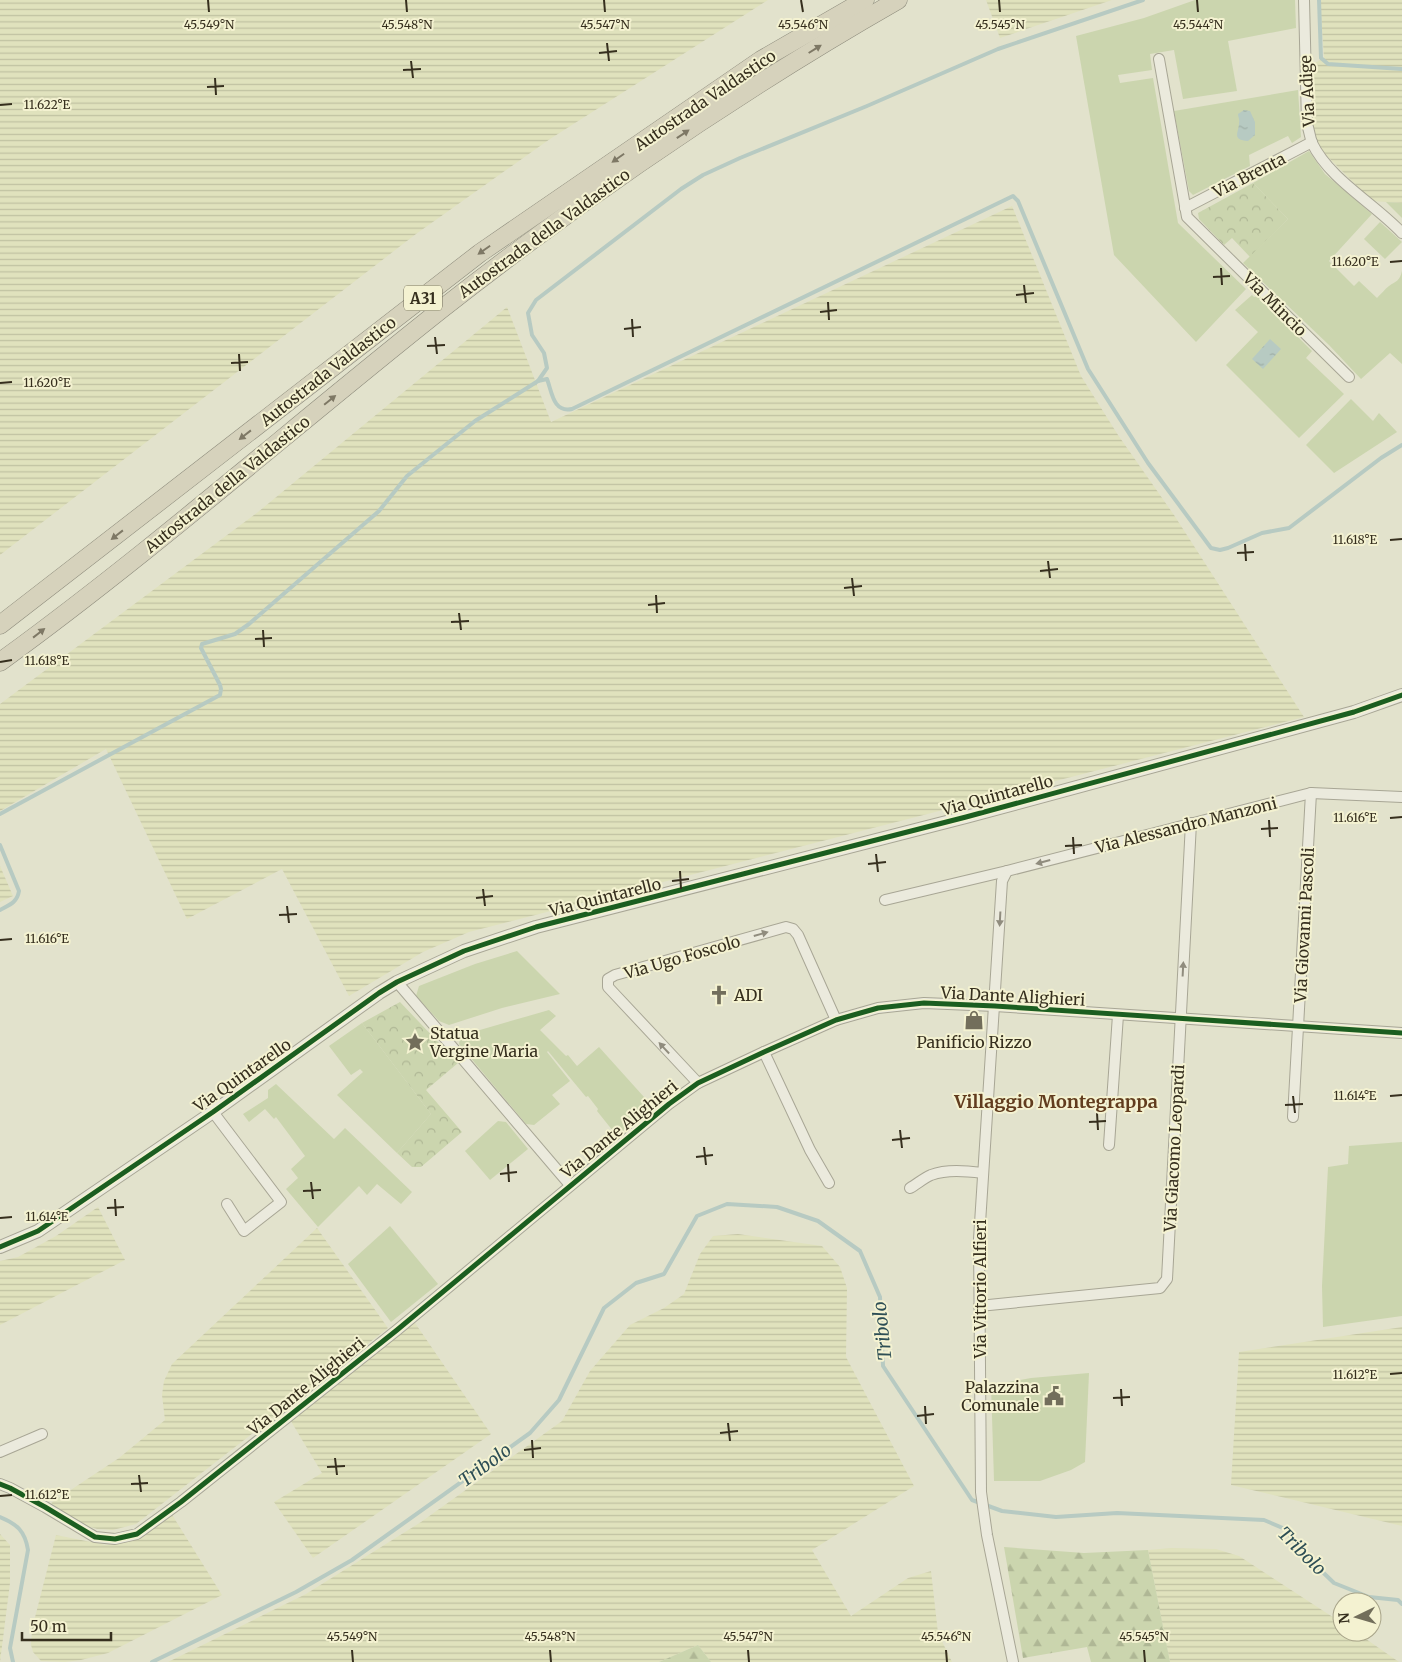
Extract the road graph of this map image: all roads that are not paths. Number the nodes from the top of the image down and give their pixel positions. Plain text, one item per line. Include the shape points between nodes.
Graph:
1 (866, 0) edge
2 (898, 0) edge
3 (1304, 0) edge
4 (1159, 59) dead end
5 (1312, 142) junction
6 (1185, 208) junction
7 (1402, 233) edge
8 (1348, 377) dead end
9 (0, 625) edge
10 (0, 662) edge
11 (1402, 694) edge
12 (1311, 793) junction
13 (1402, 796) edge
14 (1191, 823) junction
15 (1006, 871) junction
16 (885, 900) dead end
17 (397, 982) junction
18 (995, 1006) junction
19 (1118, 1015) junction
20 (1181, 1018) junction
21 (836, 1020) junction
22 (1298, 1025) junction
23 (1402, 1033) edge
24 (764, 1052) junction
25 (698, 1083) junction
26 (213, 1112) junction
27 (1293, 1117) dead end
28 (1109, 1145) dead end
29 (983, 1172) junction
30 (829, 1183) dead end
31 (570, 1185) junction
32 (910, 1188) dead end
33 (227, 1204) dead end
34 (0, 1247) edge
35 (979, 1306) junction
36 (42, 1434) dead end
37 (0, 1452) edge
38 (0, 1484) edge
39 (1013, 1662) edge

1 -> 9 highway, Autostrada Valdastico / A31 via 761,60 480,253
10 -> 2 highway, Autostrada della Valdastico / A31 via 107,581 388,352 549,227 699,123
3 - 5 street, Via Adige via 1307,124
4 - 6 street, Via Mincio
5 - 6 street, Via Brenta
5 - 7 street, Via Adige via 1329,167
6 - 8 street, Via Mincio via 1187,217
11 - 17 street, Via Quintarello via 1354,712 966,817 536,928 464,951
12 - 13 street, Via Alessandro Manzoni
12 - 14 street, Via Alessandro Manzoni
12 - 22 street, Via Giovanni Pascoli
14 -> 15 street, Via Alessandro Manzoni
20 -> 14 street, Via Giacomo Leopardi
15 - 16 street, Via Alessandro Manzoni
15 -> 18 street, Via Vittorio Alfieri via 1002,881
17 - 26 street, Via Quintarello
17 - 31 street
18 - 19 street, Via Dante Alighieri
18 - 21 street, Via Dante Alighieri via 924,1003 878,1008
18 - 29 street, Via Vittorio Alfieri
19 - 20 street, Via Dante Alighieri
19 - 28 street
20 - 22 street, Via Dante Alighieri
20 - 35 street, Via Giacomo Leopardi via 1167,1279 1160,1288
21 - 24 street, Via Dante Alighieri
25 -> 21 street, Via Ugo Foscolo via 608,987 608,979 786,927 798,935
22 - 23 street, Via Dante Alighieri
22 - 27 street, Via Giovanni Pascoli
24 - 25 street, Via Dante Alighieri
24 - 30 street
25 - 31 street, Via Dante Alighieri
26 - 33 street via 281,1202 244,1231
26 - 34 street, Via Quintarello via 38,1231
29 - 32 street via 942,1172
29 - 35 street, Via Vittorio Alfieri
31 - 38 street, Via Dante Alighieri via 397,1330 137,1534 115,1539 95,1536
35 - 39 street, Via Vittorio Alfieri via 981,1492
36 - 37 street

